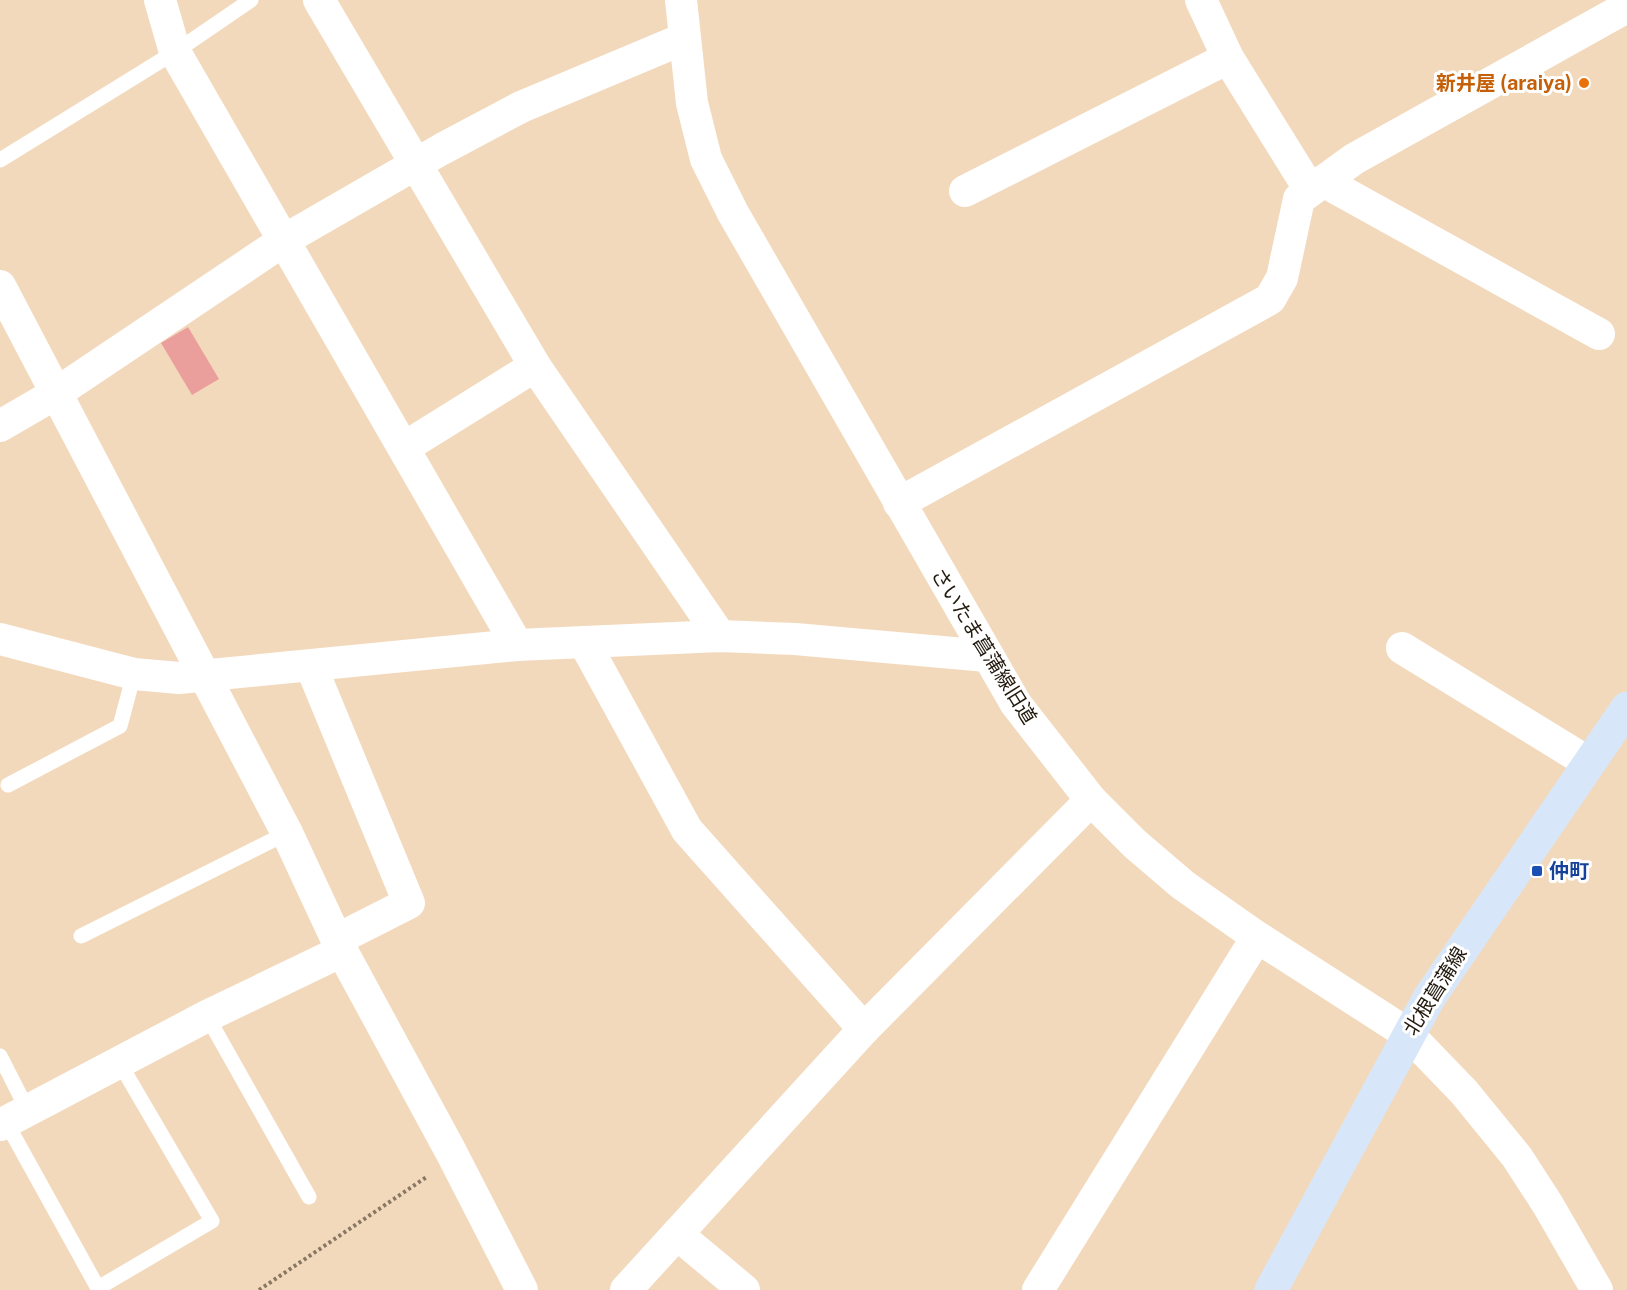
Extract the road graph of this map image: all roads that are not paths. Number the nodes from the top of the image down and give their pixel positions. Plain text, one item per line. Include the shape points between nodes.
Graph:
1 (160, 0) edge
2 (251, 0) edge
3 (319, 0) edge
4 (681, 0) edge
5 (1201, 0) edge
6 (1627, 7) edge
7 (684, 39) junction
8 (175, 52) junction
9 (1228, 58) junction
10 (0, 159) edge
11 (417, 164) junction
12 (1317, 186) junction
13 (964, 190) dead end
14 (286, 239) junction
15 (0, 286) edge
16 (1599, 334) dead end
17 (535, 366) junction
18 (55, 394) junction
19 (0, 426) edge
20 (405, 447) junction
21 (899, 503) junction
22 (720, 636) junction
23 (0, 639) edge
24 (584, 642) junction
25 (518, 645) junction
26 (1402, 648) dead end
27 (987, 656) junction
28 (311, 666) junction
29 (134, 674) junction
30 (204, 674) junction
31 (1627, 708) edge
32 (1589, 763) junction
33 (8, 784) dead end
34 (1090, 800) junction
35 (287, 833) junction
36 (81, 936) dead end
37 (1257, 936) junction
38 (340, 945) junction
39 (207, 1016) junction
40 (864, 1029) junction
41 (1408, 1034) junction
42 (0, 1056) edge
43 (119, 1062) junction
44 (11, 1119) edge
45 (309, 1197) dead end
46 (677, 1234) junction
47 (98, 1289) edge
48 (522, 1290) edge
49 (626, 1290) edge
50 (744, 1290) edge
51 (1038, 1290) edge
52 (1272, 1290) edge
53 (1597, 1290) edge

1 - 8 street
2 - 8 lane
3 - 11 street
4 - 7 street, さいたま菖蒲線旧道
5 - 9 street
6 - 12 street via 1353,159
7 - 11 street via 521,107
7 - 21 street, さいたま菖蒲線旧道 via 692,103 706,159
8 - 10 lane
8 - 14 street
9 - 12 street
9 - 13 street
11 - 14 street
11 - 17 street
12 - 16 street
12 - 21 street via 1299,199 1282,278 1270,299
14 - 18 street
14 - 20 street
15 - 18 street
17 - 20 street
17 - 22 street
18 - 19 street
18 - 30 street
20 - 25 street
21 - 27 street, さいたま菖蒲線旧道
22 - 24 street
22 - 27 street
23 - 29 street
24 - 25 street
24 - 40 street via 687,830
25 - 28 street
26 - 32 street
27 - 34 street, さいたま菖蒲線旧道 via 1016,704
28 - 30 street
28 - 38 street via 409,903
29 - 30 street via 180,678
29 - 33 lane via 120,726
30 - 35 street
31 - 32 main road, 北根菖蒲線
32 - 41 main road, 北根菖蒲線
34 - 37 street, さいたま菖蒲線旧道 via 1183,885
34 - 40 street
35 - 36 lane
35 - 38 street
37 - 41 street, さいたま菖蒲線旧道
37 - 51 street
38 - 39 street
38 - 48 street
39 - 43 street
39 - 45 lane
40 - 46 street
41 - 52 main road, 北根菖蒲線
41 - 53 street, さいたま菖蒲線旧道 via 1464,1092 1516,1157
42 - 44 lane
43 - 44 street
43 - 47 lane via 212,1221
44 - 47 lane
46 - 49 street
46 - 50 street

